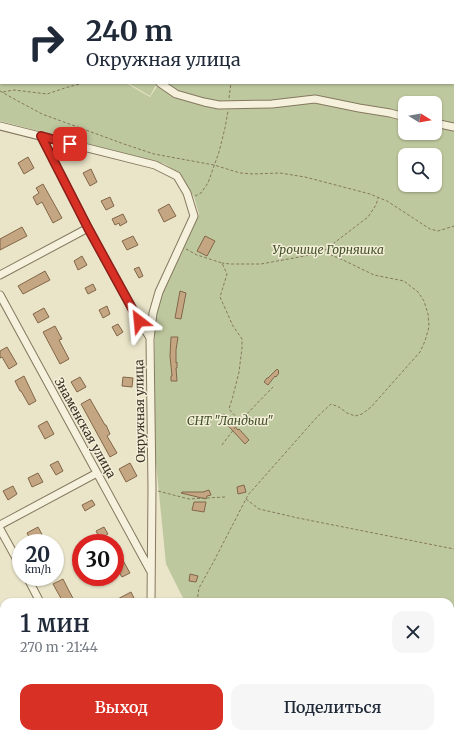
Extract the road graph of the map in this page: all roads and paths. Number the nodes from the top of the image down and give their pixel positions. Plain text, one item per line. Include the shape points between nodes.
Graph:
1 (79, 84) edge
2 (161, 84) edge
3 (231, 84) edge
4 (0, 91) edge
5 (2, 92) junction
6 (228, 105) junction
7 (398, 115) edge
8 (442, 124) edge
9 (0, 126) edge
10 (454, 127) edge
11 (41, 136) junction
12 (214, 165) junction
13 (378, 197) junction
14 (189, 199) junction
15 (454, 226) edge
16 (88, 228) junction
17 (180, 246) junction
18 (321, 253) junction
19 (222, 263) junction
20 (0, 274) edge
21 (0, 295) edge
22 (150, 339) junction
23 (273, 387) dead end
24 (240, 421) junction
25 (222, 445) dead end
26 (97, 472) junction
27 (152, 489) junction
28 (225, 497) dead end
29 (246, 500) junction
30 (0, 525) edge
31 (0, 529) edge
32 (454, 549) edge
33 (12, 551) edge
34 (151, 572) junction
35 (31, 586) edge
36 (38, 598) edge
37 (151, 598) edge
38 (198, 598) edge

1 - 5 path via 47,94 14,90
2 - 6 street via 176,94 204,102
3 - 6 path
4 - 5 path
5 - 12 path via 42,114 124,144 154,154
6 - 7 street via 272,104 315,99
6 - 12 path via 225,128
8 - 10 street
9 - 11 street, Окружная улица
11 - 14 street, Окружная улица via 155,165 178,176
11 - 16 street
12 - 13 path via 240,173 280,173 305,177
12 - 14 path via 208,183 201,193
13 - 15 path via 430,229 438,231
13 - 18 path via 368,217
14 - 17 street, Окружная улица via 194,216
16 - 20 street
16 - 22 street
17 - 19 path
17 - 22 street, Окружная улица via 159,292
18 - 19 path via 260,264
18 - 29 path via 329,254 374,274 404,281 418,292 428,314 429,327 425,342 420,352 367,411 355,416 331,404
19 - 24 path via 227,274 220,297 242,339 239,372 229,409
21 - 26 street, Знаменская улица
22 - 27 street, Окружная улица
23 - 24 path
24 - 25 path
26 - 30 street
26 - 34 street, Знаменская улица
27 - 28 path via 189,498
27 - 34 street, Окружная улица
29 - 32 path via 259,509 305,520
29 - 38 path via 199,588
31 - 33 street
34 - 37 street, Окружная улица
35 - 36 street

